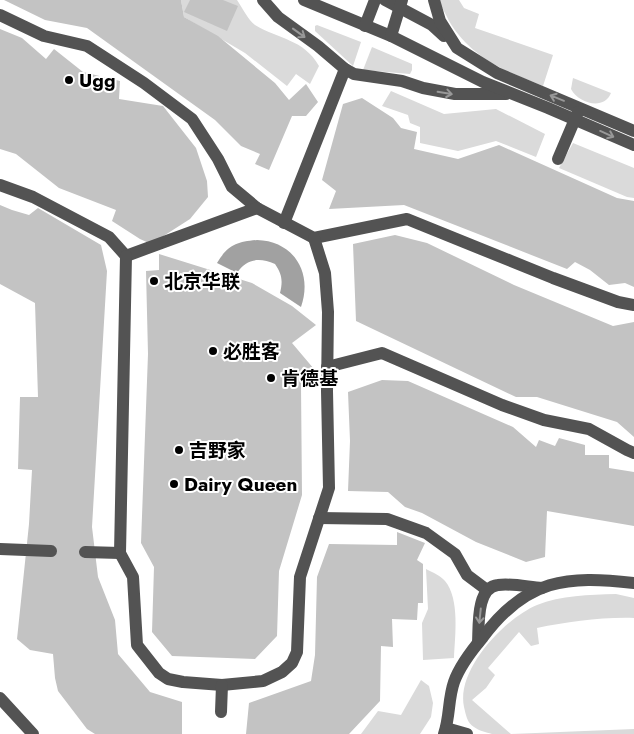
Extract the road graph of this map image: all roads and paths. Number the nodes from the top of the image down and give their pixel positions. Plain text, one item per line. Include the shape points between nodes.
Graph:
1 (263, 0) edge
2 (304, 0) edge
3 (375, 0) edge
4 (385, 0) edge
5 (434, 0) edge
6 (401, 3) edge
7 (0, 15) edge
8 (366, 26) junction
9 (391, 36) junction
10 (457, 48) junction
11 (344, 69) junction
12 (512, 94) junction
13 (577, 113) junction
14 (634, 131) edge
15 (634, 145) edge
16 (558, 159) dead end
17 (0, 185) edge
18 (257, 208) junction
19 (284, 223) junction
20 (314, 238) junction
21 (126, 256) junction
22 (634, 305) edge
23 (327, 367) junction
24 (634, 452) edge
25 (319, 518) junction
26 (0, 549) edge
27 (51, 550) dead end
28 (85, 552) dead end
29 (120, 553) junction
30 (634, 583) edge
31 (542, 588) junction
32 (487, 590) junction
33 (478, 643) junction
34 (222, 685) junction
35 (0, 698) edge
36 (221, 712) dead end
37 (445, 731) edge
38 (33, 734) edge
39 (467, 734) edge

1 -> 11 street via 278,17
2 - 8 street
3 - 8 street
4 - 6 street
5 - 10 street via 440,21
6 - 9 street
6 - 10 street
7 - 18 street via 44,36 87,46 151,88 192,119 232,187
8 - 9 street
9 - 12 street
13 -> 10 street via 497,73
11 -> 12 street via 354,74 455,94
11 - 19 street
12 - 13 street via 548,108
13 - 14 street
13 -> 15 street
13 - 16 street
17 - 21 street via 33,197 109,237
18 - 19 street
18 - 21 street
19 - 20 street
20 - 22 street via 407,219 553,278
20 - 23 street via 325,273
21 - 29 street
23 - 24 street via 382,353 519,411 544,420 590,429
23 - 25 street via 329,488
25 - 32 street via 387,519 426,533 455,554 467,575
25 - 34 street via 300,577 298,652 292,663 264,681
26 - 27 street
28 - 29 street
29 - 34 street via 133,577 137,645 168,679
30 - 31 street via 580,579
31 - 32 street via 498,585
31 - 33 street via 510,606
32 -> 33 street via 481,605
33 - 37 street via 454,682
34 - 36 street
35 - 38 street
37 - 39 street

